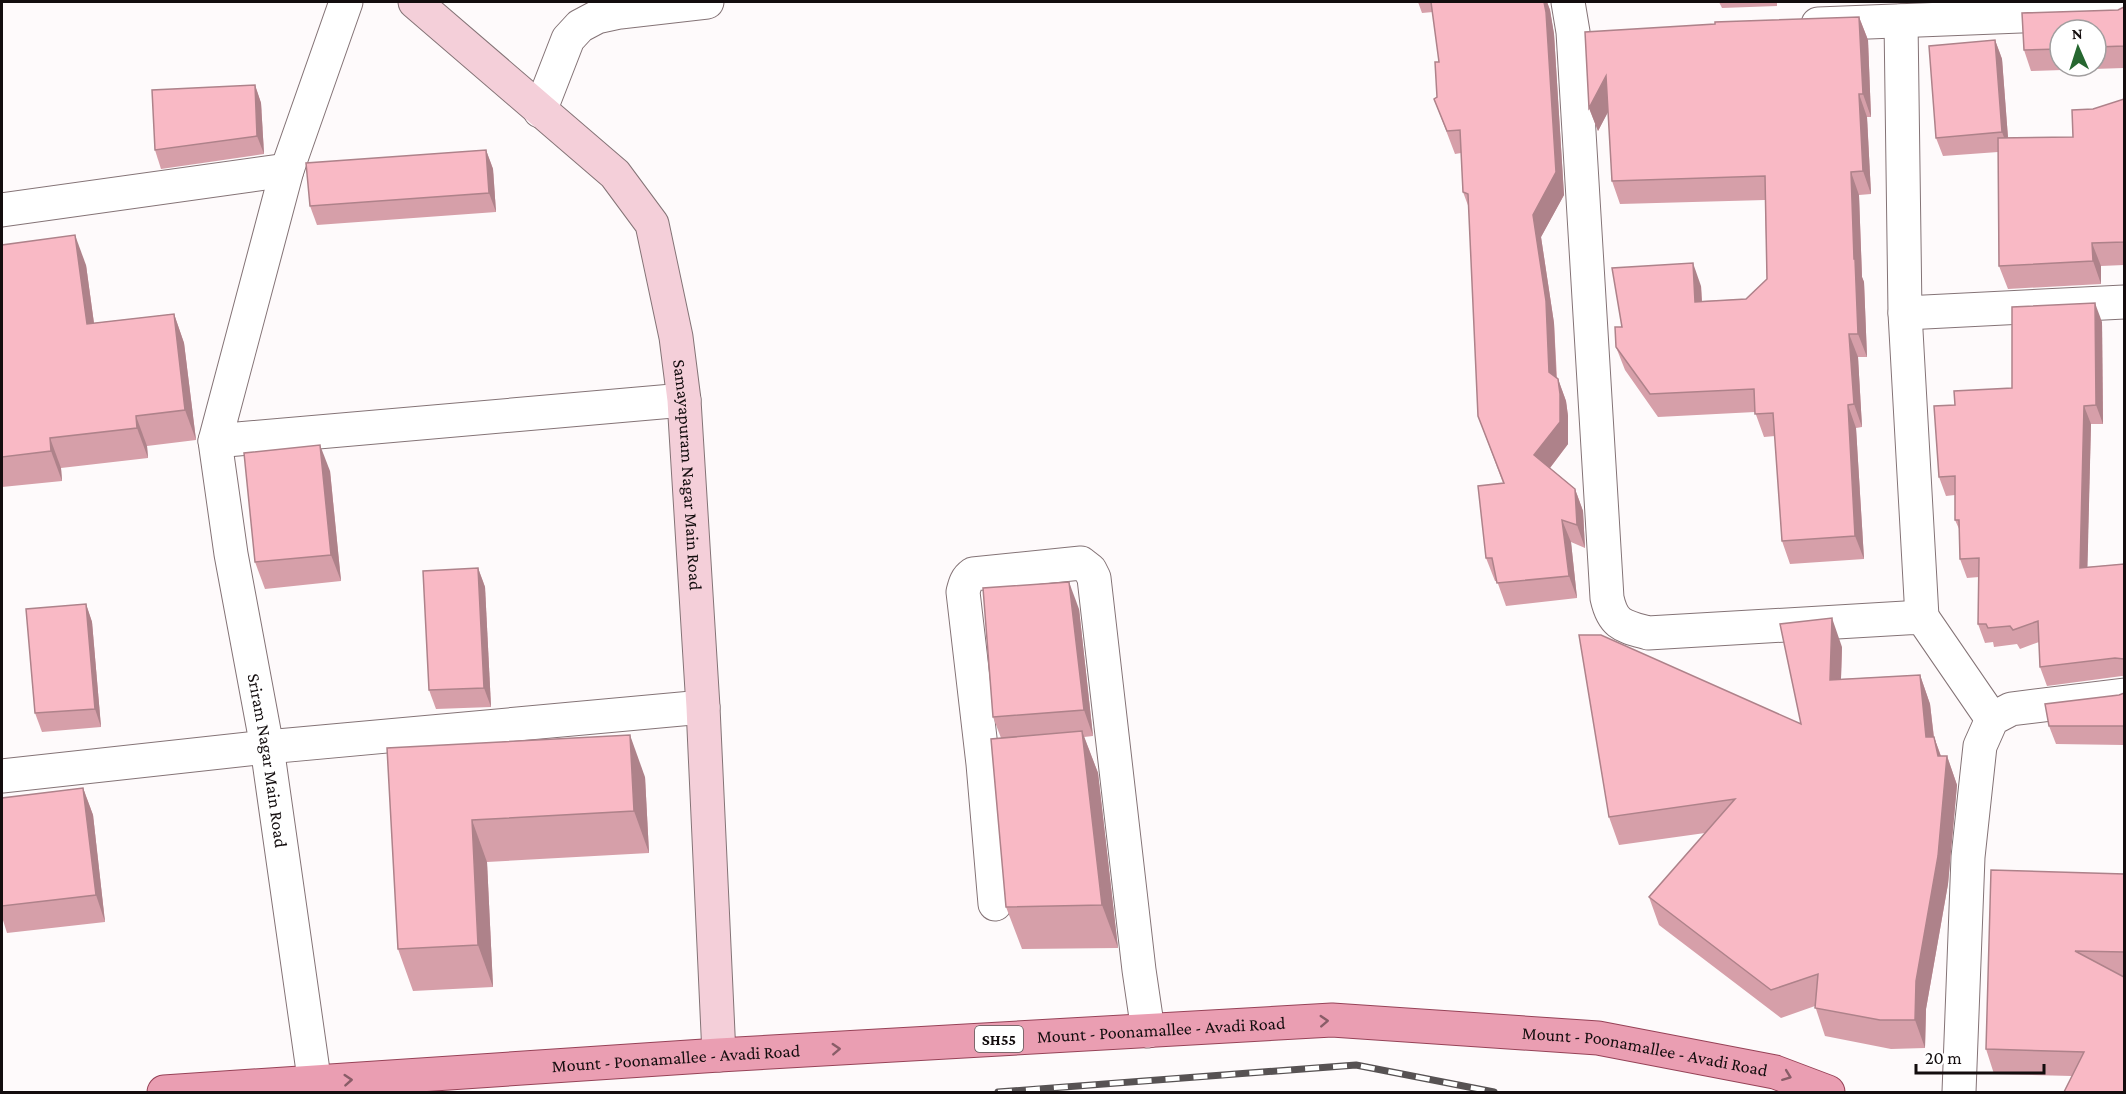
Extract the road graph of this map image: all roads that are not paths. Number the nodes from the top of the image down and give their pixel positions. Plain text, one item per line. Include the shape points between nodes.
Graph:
1 (346, 2) edge
2 (415, 2) edge
3 (707, 2) edge
4 (2124, 12) edge
5 (1570, 17) edge
6 (1901, 21) junction
7 (1784, 25) edge
8 (1608, 31) edge
9 (540, 111) junction
10 (287, 170) junction
11 (2, 210) edge
12 (2124, 302) edge
13 (1905, 312) junction
14 (684, 400) junction
15 (214, 441) junction
16 (1922, 617) junction
17 (2124, 695) edge
18 (703, 707) junction
19 (1992, 719) junction
20 (267, 747) junction
21 (1115, 753) junction
22 (1082, 756) edge
23 (1016, 761) edge
24 (983, 764) junction
25 (2, 776) edge
26 (995, 904) dead end
27 (1148, 1031) junction
28 (720, 1056) junction
29 (316, 1087) edge
30 (164, 1092) edge
31 (1828, 1092) edge
32 (1959, 1092) edge

1 - 10 street
2 - 9 street, Samayapuram Nagar Main Road
3 - 9 street via 620,12 580,26 568,39
4 - 6 street
5 - 8 street
5 - 16 street via 1611,614 1621,625 1648,633
6 - 7 street
6 - 13 street
9 - 14 street, Samayapuram Nagar Main Road via 615,174 652,224 676,337
10 - 11 street
10 - 15 street
12 - 13 street
13 - 16 street
14 - 15 street
14 - 18 street, Samayapuram Nagar Main Road
15 - 20 street, Sriram Nagar Main Road
16 - 19 street
17 - 19 street via 2011,708
18 - 20 street
18 - 28 street, Samayapuram Nagar Main Road
19 - 32 street via 1980,746 1968,857
20 - 25 street
20 - 29 street, Sriram Nagar Main Road
21 - 22 street
21 - 24 street via 1094,578 1081,563 973,574 967,579 963,592
21 - 27 street
23 - 24 street
24 - 26 street
28 -> 27 main road, Mount - Poonamallee - Avadi Road / SH55
27 -> 31 main road, Mount - Poonamallee - Avadi Road / SH55 via 1332,1020 1598,1038 1775,1072
29 -> 28 main road, Mount - Poonamallee - Avadi Road / SH55
29 - 30 main road, Mount - Poonamallee - Avadi Road / SH55

